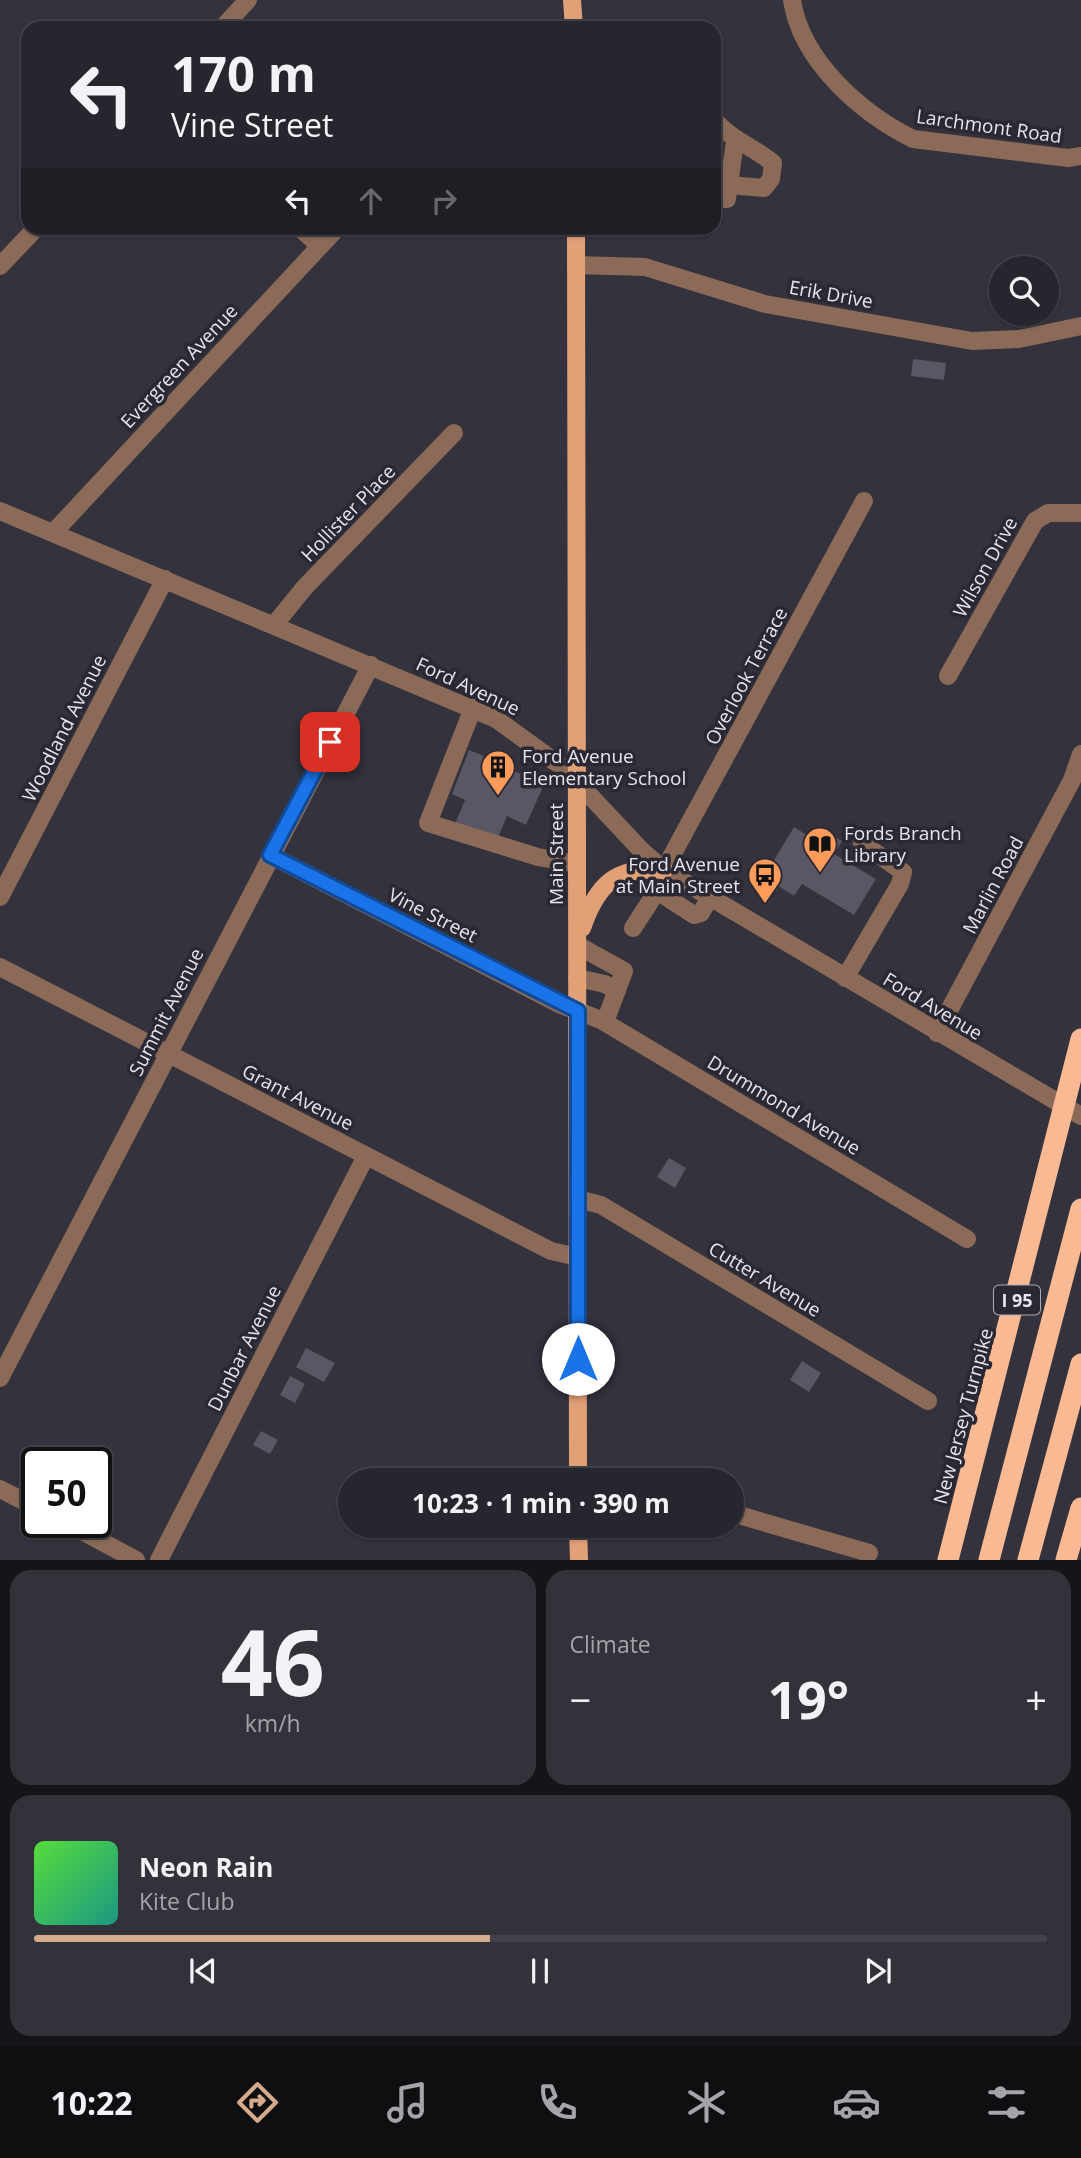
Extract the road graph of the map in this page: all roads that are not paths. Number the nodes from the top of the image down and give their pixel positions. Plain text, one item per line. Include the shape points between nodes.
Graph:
1 (248, 0) edge
2 (572, 0) edge
3 (792, 0) edge
4 (228, 21) edge
5 (574, 21) edge
6 (721, 127) edge
7 (734, 141) junction
8 (1081, 156) edge
9 (729, 184) junction
10 (721, 198) edge
11 (29, 235) edge
12 (308, 235) edge
13 (330, 235) edge
14 (576, 235) edge
15 (320, 246) junction
16 (576, 265) junction
17 (0, 266) edge
18 (1081, 326) edge
19 (454, 433) dead end
20 (864, 502) dead end
21 (0, 511) edge
22 (1081, 513) edge
23 (53, 533) junction
24 (165, 579) junction
25 (274, 625) junction
26 (371, 665) junction
27 (948, 676) dead end
28 (473, 708) junction
29 (1081, 754) edge
30 (578, 781) junction
31 (862, 843) dead end
32 (270, 855) junction
33 (577, 864) junction
34 (670, 873) junction
35 (663, 895) junction
36 (0, 897) edge
37 (710, 898) junction
38 (632, 929) dead end
39 (577, 945) junction
40 (0, 967) edge
41 (577, 978) junction
42 (845, 978) junction
43 (617, 991) junction
44 (578, 1011) junction
45 (605, 1022) junction
46 (937, 1032) junction
47 (1081, 1039) edge
48 (168, 1054) junction
49 (1081, 1116) edge
50 (366, 1156) junction
51 (578, 1199) junction
52 (1081, 1209) edge
53 (967, 1239) dead end
54 (578, 1257) junction
55 (1081, 1364) edge
56 (0, 1378) edge
57 (928, 1401) dead end
58 (578, 1468) edge
59 (0, 1489) edge
60 (21, 1500) edge
61 (1081, 1508) edge
62 (744, 1517) edge
63 (96, 1538) edge
64 (579, 1538) edge
65 (869, 1553) dead end
66 (136, 1559) edge
67 (159, 1559) edge
68 (579, 1559) edge
69 (948, 1559) edge
70 (989, 1559) edge
71 (1028, 1559) edge
72 (1066, 1559) edge

1 - 4 street
2 - 5 main road
3 - 8 street, Larchmont Road via 809,48 873,117 894,130 913,139
6 - 7 street
7 - 9 street
7 - 9 street via 774,163 764,188
9 - 10 street via 727,198
11 - 17 street
12 - 15 street
13 - 15 street, Evergreen Avenue
14 - 16 main road, Main Street
15 - 23 street, Evergreen Avenue
16 - 18 street, Erik Drive via 645,267 765,304 972,341 1019,339
16 - 30 main road, Main Street
19 - 25 street, Hollister Place
20 - 34 street, Overlook Terrace
21 - 23 street, Ford Avenue
22 - 27 street, Wilson Drive via 1048,513 1035,521
23 - 24 street, Ford Avenue
24 - 25 street, Ford Avenue
24 - 36 street, Woodland Avenue
25 - 26 street, Ford Avenue
26 - 28 street, Ford Avenue
26 - 32 street, Summit Avenue
28 - 30 street, Ford Avenue via 522,735
28 - 33 street via 428,824
29 - 46 street, Marlin Road via 1072,780
30 - 33 main road, Main Street
30 - 34 street, Ford Avenue via 641,850
31 - 42 street via 903,872
32 - 44 street, Vine Street
32 - 48 street, Summit Avenue
33 - 39 main road, Main Street
34 - 35 street, Overlook Terrace
34 - 37 street, Ford Avenue
34 - 39 main road via 633,870 610,880 591,904
35 - 37 street via 694,915 701,913
35 - 38 street, Overlook Terrace via 657,891
37 - 42 street, Ford Avenue
39 - 41 main road, Main Street
39 - 43 street via 624,971
40 - 48 street, Grant Avenue
41 - 43 street
41 - 44 main road, Main Street
42 - 46 street, Ford Avenue
43 - 45 street
44 - 45 street, Drummond Avenue
44 - 51 main road, Main Street
45 - 53 street, Drummond Avenue
46 - 49 street, Ford Avenue
47 - 69 highway, New Jersey Turnpike / I 95
48 - 50 street, Grant Avenue
48 - 56 street, Summit Avenue
50 - 54 street, Grant Avenue via 551,1251
50 - 67 street, Dunbar Avenue
51 - 54 main road, Main Street
51 - 57 street, Cutter Avenue via 601,1205
52 - 70 highway, I 95
54 - 58 main road, Main Street
55 - 71 highway
59 - 60 street
61 - 72 highway
62 - 65 street
63 - 66 street
64 - 68 main road

